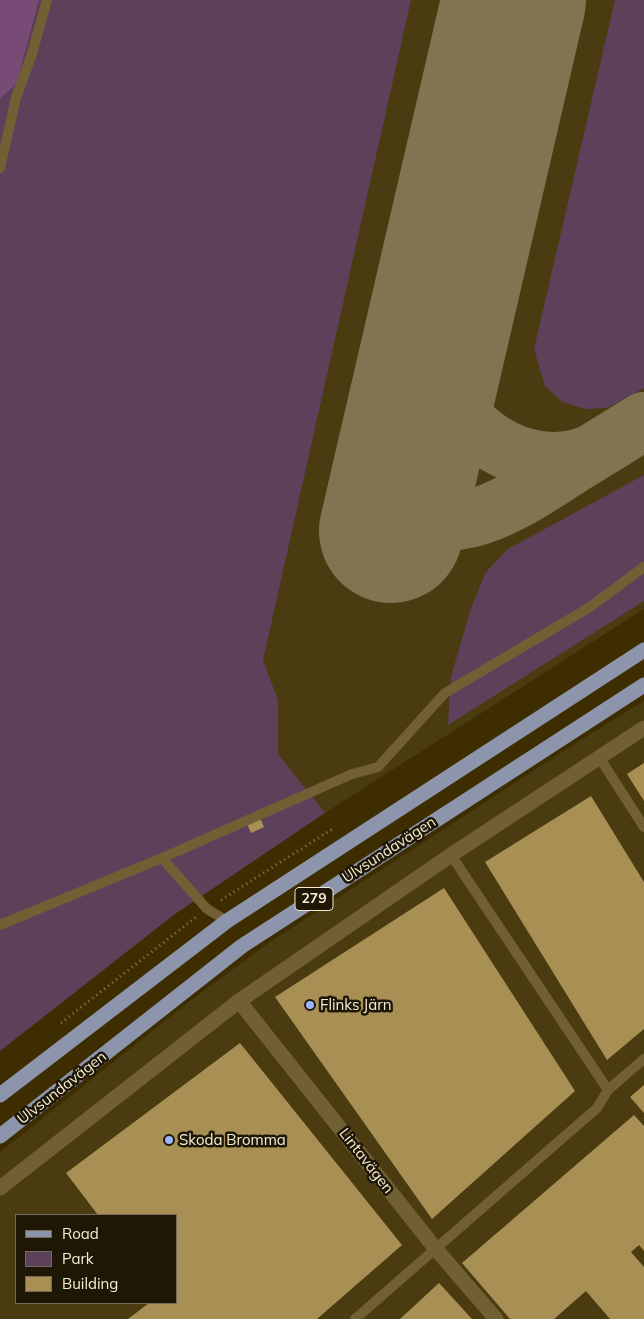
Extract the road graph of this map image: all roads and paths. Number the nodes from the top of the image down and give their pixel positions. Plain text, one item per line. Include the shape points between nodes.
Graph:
1 (47, 0) edge
2 (0, 168) edge
3 (644, 567) edge
4 (644, 650) edge
5 (644, 685) edge
6 (644, 728) edge
7 (599, 757) junction
8 (644, 826) edge
9 (451, 855) junction
10 (162, 858) junction
11 (227, 921) junction
12 (0, 925) edge
13 (239, 1001) junction
14 (644, 1059) edge
15 (608, 1090) junction
16 (0, 1095) edge
17 (0, 1136) edge
18 (0, 1188) edge
19 (435, 1248) junction
20 (355, 1319) edge
21 (496, 1319) edge

1 - 2 lane via 16,98
3 - 10 lane via 590,607 445,693 378,767 352,774
4 - 11 main road, Ulvsundavägen / 279
5 - 17 main road, Ulvsundavägen / 279 via 242,946
6 - 7 street
7 - 8 lane
7 - 9 street
9 - 13 street
9 - 15 lane
10 - 11 lane via 207,909
10 - 12 lane
11 - 16 main road, Ulvsundavägen / 279
13 - 18 street
13 - 19 street, Lintavägen
14 - 15 lane
15 - 19 lane via 596,1108
19 - 20 lane
19 - 21 street, Lintavägen

